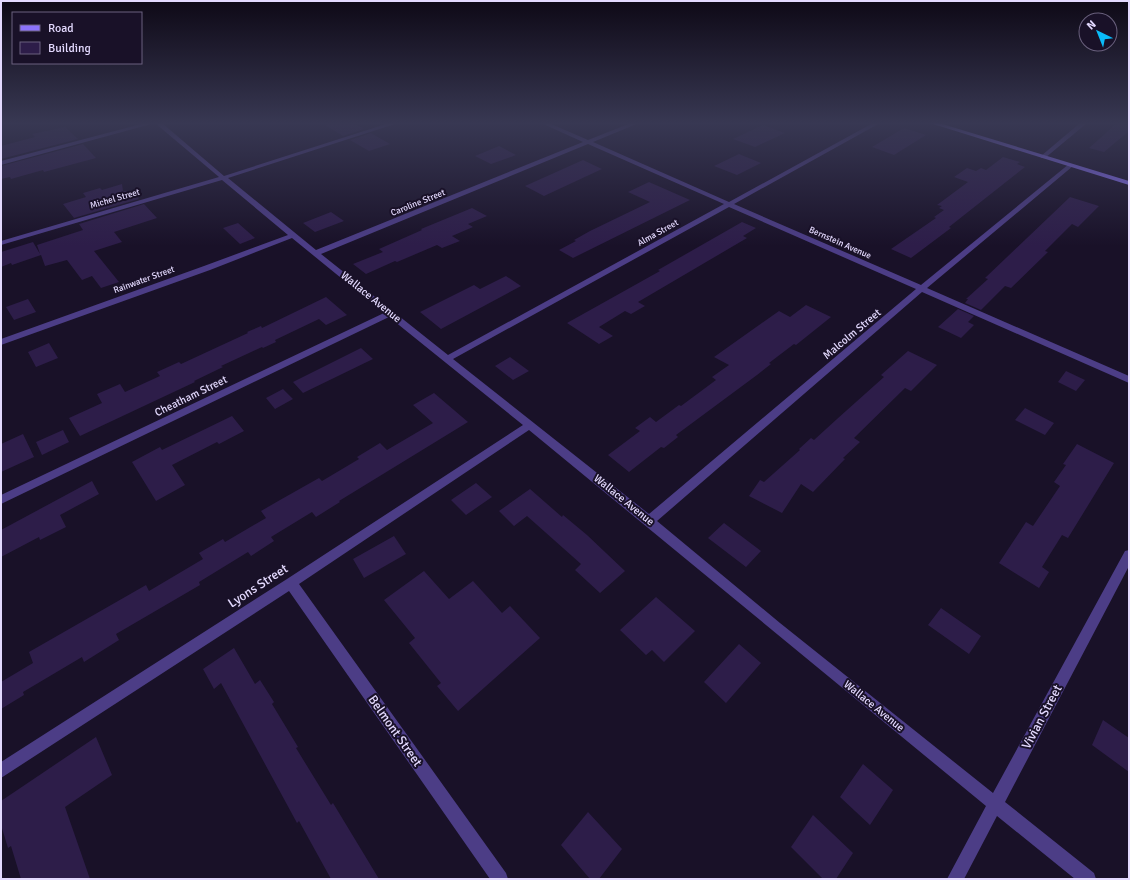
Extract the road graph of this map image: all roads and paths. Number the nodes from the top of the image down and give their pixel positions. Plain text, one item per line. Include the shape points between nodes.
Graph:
1 (207, 164) edge
2 (266, 164) edge
3 (535, 164) edge
4 (638, 164) edge
5 (801, 164) edge
6 (1068, 164) edge
7 (1071, 165) junction
8 (223, 178) junction
9 (1129, 183) edge
10 (728, 204) junction
11 (292, 234) junction
12 (1, 243) edge
13 (316, 253) junction
14 (922, 289) junction
15 (390, 313) junction
16 (1, 342) edge
17 (447, 359) junction
18 (1129, 380) edge
19 (530, 425) junction
20 (1, 500) edge
21 (649, 521) junction
22 (1129, 555) edge
23 (291, 583) junction
24 (1, 771) edge
25 (996, 805) junction
26 (500, 879) edge
27 (955, 879) edge
28 (1088, 879) edge

1 - 8 street, Wallace Avenue
2 - 8 street, Michel Street
3 - 13 street, Caroline Street
4 - 10 street, Bernstein Avenue
5 - 10 street, Alma Street
6 - 7 main road
7 - 9 main road
7 - 14 street, Malcolm Street
8 - 11 street, Wallace Avenue
8 - 12 street, Michel Street
10 - 14 street, Bernstein Avenue
10 - 17 street, Alma Street
11 - 13 street, Wallace Avenue
11 - 16 street, Rainwater Street via 207,268
13 - 15 street, Wallace Avenue
14 - 18 street, Bernstein Avenue
14 - 21 street, Malcolm Street
15 - 17 street, Wallace Avenue
15 - 20 street, Cheatham Street
17 - 19 street, Wallace Avenue
19 - 21 street, Wallace Avenue
19 - 23 street, Lyons Street
21 - 25 street, Wallace Avenue
22 - 25 street, Vivian Street
23 - 24 street, Lyons Street
23 - 26 street, Belmont Street
25 - 27 street, Vivian Street
25 - 28 street, Wallace Avenue

